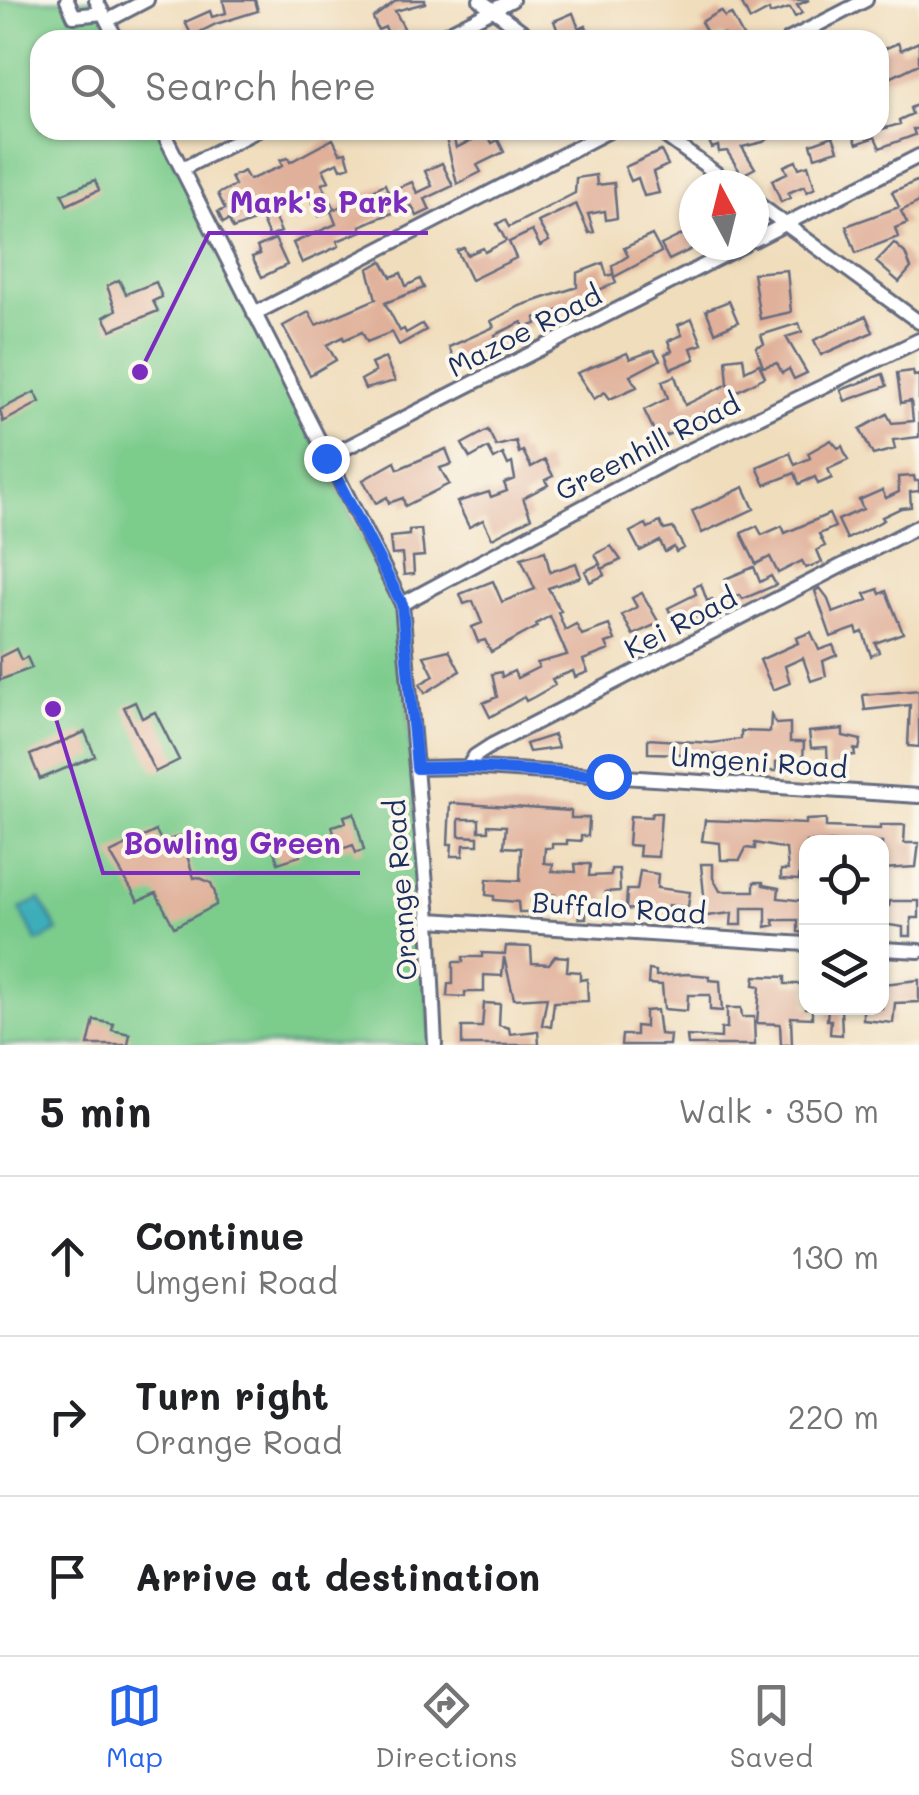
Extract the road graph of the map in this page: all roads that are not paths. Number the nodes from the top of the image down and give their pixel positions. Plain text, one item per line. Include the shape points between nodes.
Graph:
1 (66, 0) edge
2 (147, 0) edge
3 (480, 0) edge
4 (512, 0) edge
5 (866, 0) edge
6 (492, 10) junction
7 (102, 11) edge
8 (453, 30) edge
9 (520, 30) edge
10 (808, 30) edge
11 (167, 140) edge
12 (239, 140) edge
13 (592, 140) edge
14 (670, 140) edge
15 (919, 156) edge
16 (182, 169) junction
17 (711, 170) edge
18 (769, 212) edge
19 (785, 224) junction
20 (769, 232) edge
21 (715, 260) edge
22 (254, 314) junction
23 (919, 322) edge
24 (919, 340) edge
25 (326, 458) junction
26 (919, 526) edge
27 (402, 604) junction
28 (468, 767) junction
29 (417, 768) junction
30 (919, 796) edge
31 (429, 920) junction
32 (799, 944) edge
33 (889, 949) edge
34 (919, 950) edge
35 (436, 1045) edge

1 - 7 street via 74,16
2 - 7 street
3 - 6 street
4 - 6 street
5 - 10 street
6 - 8 street
6 - 9 street
11 - 16 street, Orange Road
12 - 16 street
13 - 22 street
14 - 17 street
15 - 19 street
16 - 22 street, Orange Road
18 - 19 street
19 - 20 street
19 - 23 street
21 - 25 street, Mazoe Road
22 - 25 street, Orange Road
24 - 27 street, Greenhill Road via 672,459
25 - 27 street, Orange Road
26 - 28 street, Kei Road via 492,745
27 - 29 street, Orange Road
28 - 29 street, Umgeni Road
28 - 30 street, Umgeni Road
29 - 31 street, Orange Road
31 - 32 street, Buffalo Road
31 - 35 street, Orange Road
33 - 34 street

